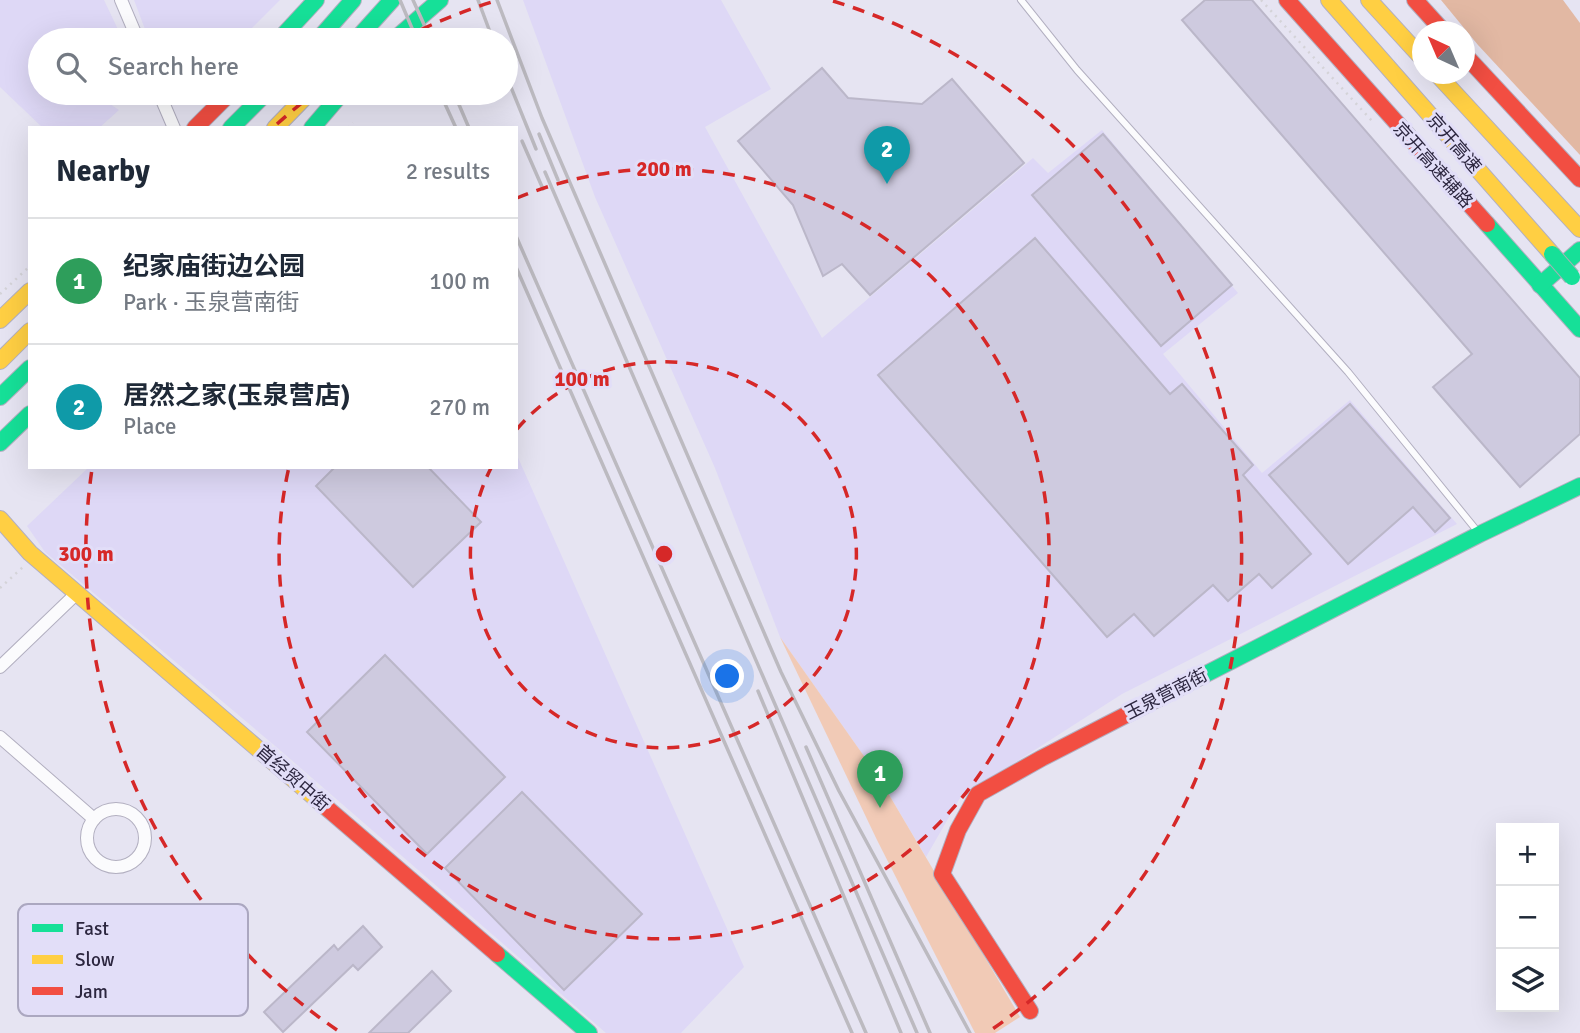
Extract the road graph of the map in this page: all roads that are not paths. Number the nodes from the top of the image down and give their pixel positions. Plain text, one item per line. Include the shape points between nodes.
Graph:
1 (121, 0) edge
2 (316, 0) edge
3 (354, 0) edge
4 (392, 0) edge
5 (440, 0) edge
6 (1021, 0) edge
7 (1287, 0) edge
8 (1329, 0) edge
9 (1369, 0) edge
10 (1415, 0) edge
11 (1434, 21) edge
12 (133, 28) edge
13 (290, 28) edge
14 (329, 28) edge
15 (367, 28) edge
16 (408, 28) edge
17 (1412, 46) edge
18 (1475, 65) edge
19 (1446, 84) edge
20 (164, 105) edge
21 (218, 105) edge
22 (254, 105) edge
23 (298, 105) edge
24 (301, 105) edge
25 (332, 105) edge
26 (173, 126) edge
27 (197, 126) edge
28 (233, 126) edge
29 (277, 126) edge
30 (289, 126) edge
31 (314, 126) edge
32 (1580, 179) edge
33 (1580, 229) edge
34 (1580, 250) edge
35 (1576, 281) edge
36 (1540, 285) junction
37 (28, 293) edge
38 (0, 320) edge
39 (1580, 329) edge
40 (28, 333) edge
41 (0, 361) edge
42 (28, 370) edge
43 (0, 397) edge
44 (28, 416) edge
45 (0, 443) edge
46 (1580, 486) edge
47 (0, 519) edge
48 (1480, 534) junction
49 (77, 593) junction
50 (0, 667) edge
51 (0, 737) edge
52 (94, 819) junction
53 (1030, 1010) dead end
54 (589, 1033) edge

1 - 12 street
2 - 13 main road
3 - 14 main road
4 - 15 main road
5 - 16 main road
6 - 48 lane via 1077,70 1348,372
7 - 36 main road, 京开高速辅路
8 - 35 main road, 京开高速, bridge
9 - 17 main road
10 - 11 main road
18 - 32 main road
19 - 33 main road, 京开高速
20 - 26 street
21 - 27 main road
22 - 28 main road
23 - 29 main road
24 - 30 main road
25 - 31 main road
34 - 36 main road
36 - 39 main road, 京开高速辅路
37 - 38 main road
40 - 41 main road
42 - 43 main road
44 - 45 main road
46 - 48 main road, 玉泉营南街
47 - 49 main road, 首经贸中街
48 - 53 main road, 玉泉营南街 via 978,794 942,874
49 - 50 street
49 - 54 main road, 首经贸中街
51 - 52 street
52 - 52 street via 120,809 137,818 145,836 139,855 123,866 97,860 87,835

